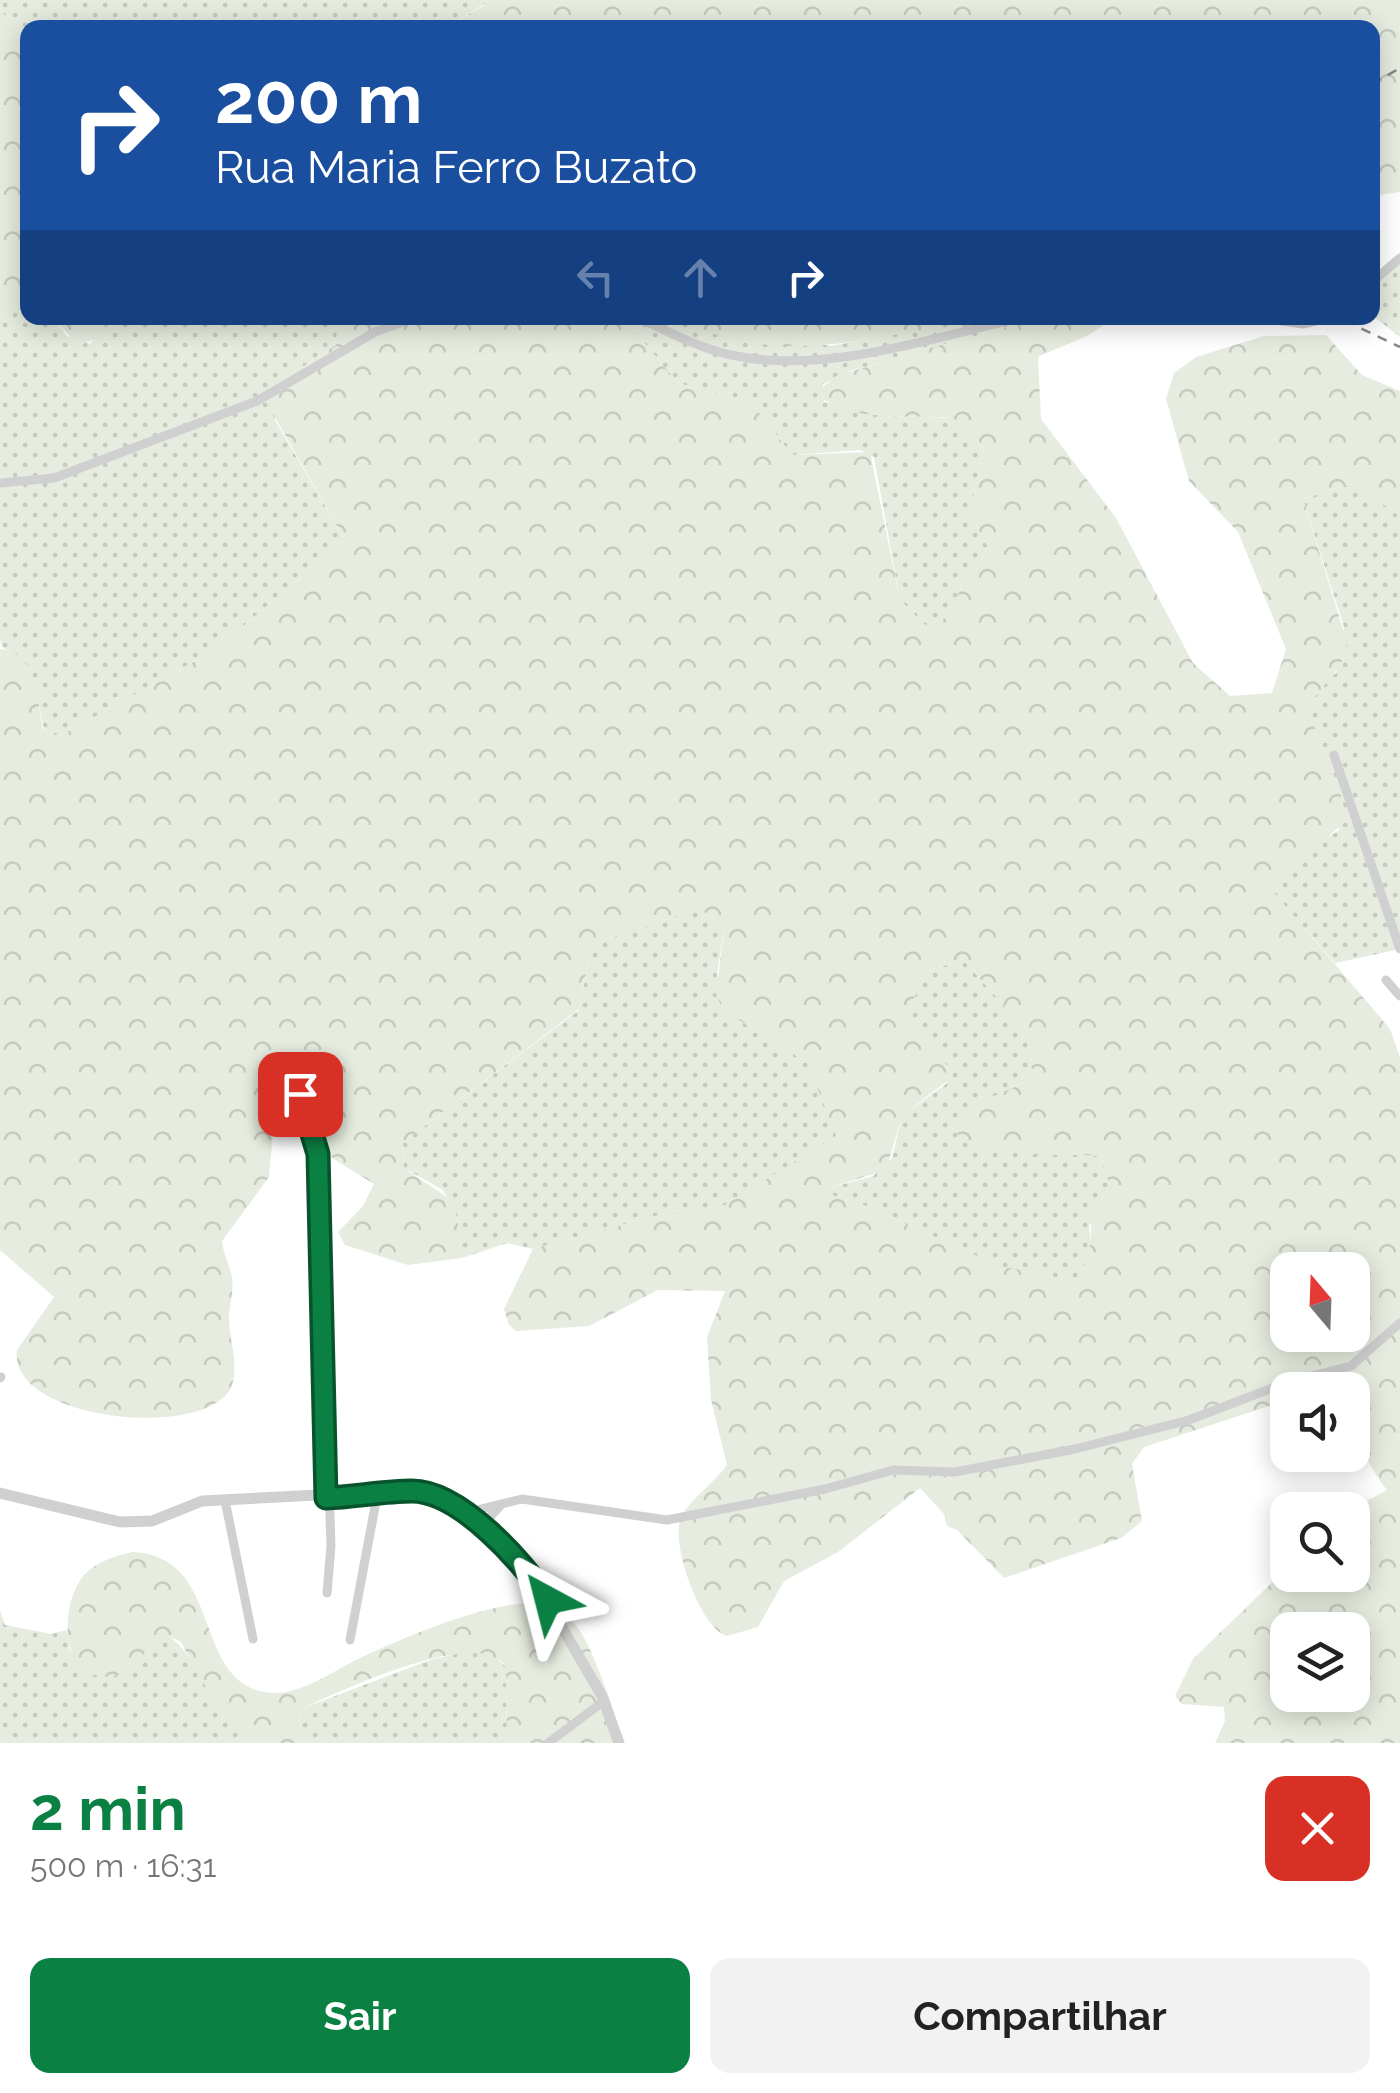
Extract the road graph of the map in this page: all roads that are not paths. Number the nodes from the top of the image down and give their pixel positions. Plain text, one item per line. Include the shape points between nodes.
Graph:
1 (1400, 258) edge
2 (1380, 275) edge
3 (394, 325) edge
4 (654, 325) edge
5 (965, 325) edge
6 (0, 483) edge
7 (1334, 755) dead end
8 (1400, 949) edge
9 (1386, 980) dead end
10 (1400, 996) edge
11 (300, 1094) dead end
12 (1400, 1323) edge
13 (0, 1493) edge
14 (377, 1496) junction
15 (326, 1498) junction
16 (225, 1500) junction
17 (502, 1504) junction
18 (465, 1513) junction
19 (482, 1526) junction
20 (327, 1593) dead end
21 (253, 1639) dead end
22 (350, 1640) dead end
23 (604, 1701) junction
24 (548, 1743) edge
25 (618, 1743) edge

1 - 2 street
3 - 6 street via 257,401 54,478
4 - 5 street via 734,356 818,359
7 - 8 street
9 - 10 street
11 - 15 street via 318,1154
12 - 17 street via 1352,1366 1189,1420 1068,1450 955,1472 892,1470 666,1520 571,1502
13 - 16 street via 120,1522 152,1521 202,1501
14 - 15 street
14 - 18 street via 415,1490
14 - 22 street
15 - 16 street
15 - 20 street
16 - 21 street
17 - 18 street
17 - 19 street
18 - 19 street
19 - 23 street via 530,1574
23 - 24 street
23 - 25 street

